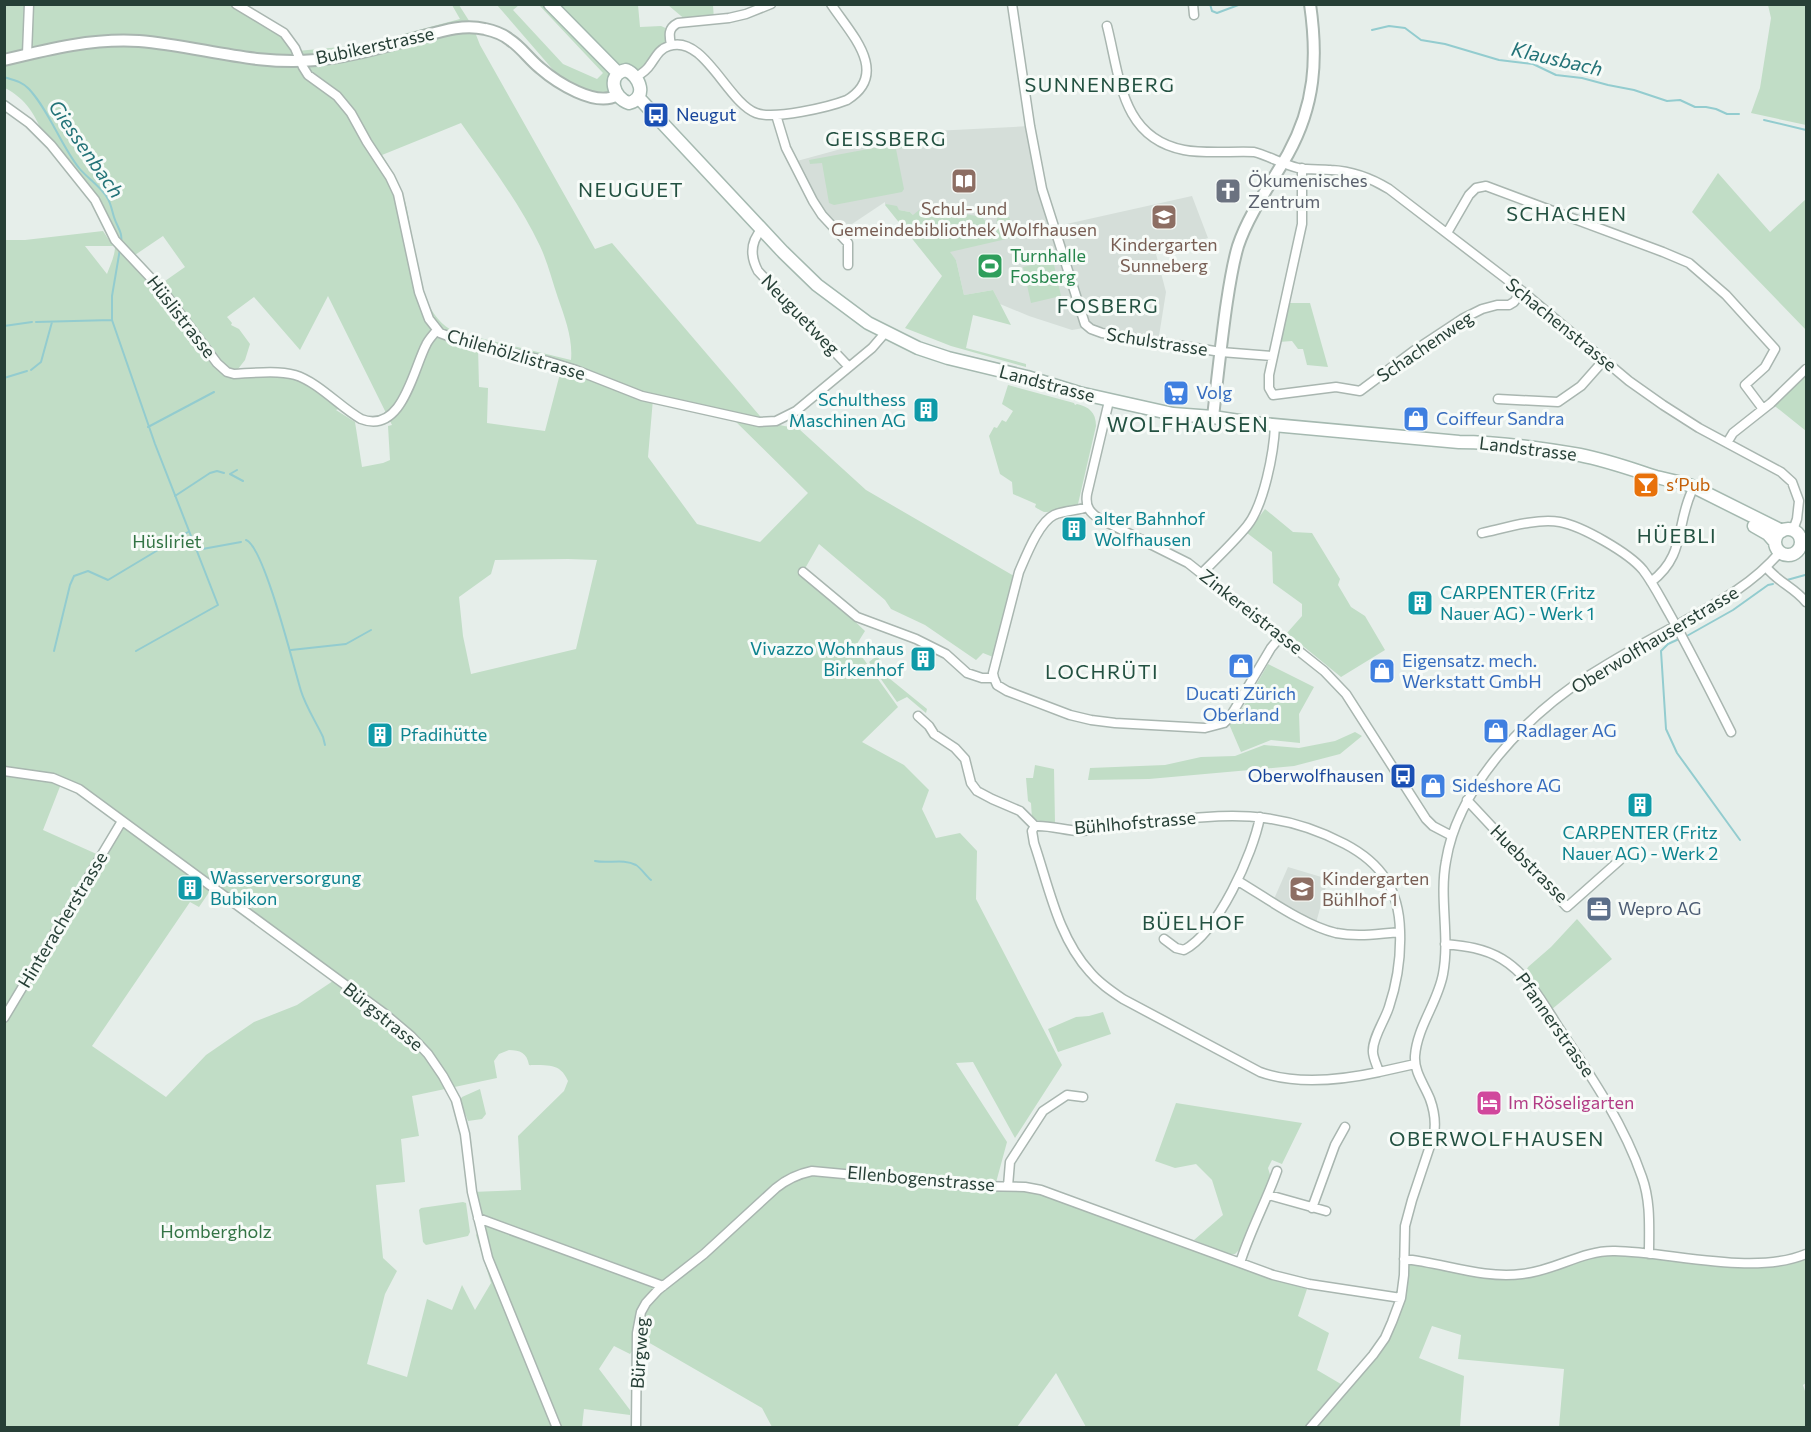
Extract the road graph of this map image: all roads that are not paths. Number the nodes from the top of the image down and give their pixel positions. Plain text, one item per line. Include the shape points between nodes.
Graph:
1 (29, 4) edge
2 (236, 4) edge
3 (550, 4) edge
4 (771, 4) edge
5 (831, 4) edge
6 (1012, 4) edge
7 (1193, 4) edge
8 (1310, 4) edge
9 (1194, 15) dead end
10 (1107, 26) dead end
11 (671, 45) junction
12 (27, 54) junction
13 (4, 60) edge
14 (300, 61) junction
15 (618, 73) junction
16 (636, 77) junction
17 (617, 95) junction
18 (638, 97) junction
19 (4, 105) edge
20 (776, 115) junction
21 (1282, 164) junction
22 (1302, 168) junction
23 (762, 229) junction
24 (1447, 233) junction
25 (848, 265) dead end
26 (1521, 291) junction
27 (436, 330) junction
28 (885, 333) junction
29 (1221, 352) junction
30 (1272, 356) junction
31 (1604, 360) junction
32 (849, 367) junction
33 (1806, 369) edge
34 (1498, 399) dead end
35 (1109, 401) junction
36 (1763, 410) junction
37 (1213, 417) junction
38 (1275, 425) junction
39 (1727, 443) junction
40 (1659, 478) junction
41 (1690, 493) junction
42 (1087, 507) junction
43 (1787, 531) junction
44 (1482, 533) dead end
45 (1778, 547) junction
46 (1803, 549) edge
47 (1769, 571) junction
48 (803, 572) dead end
49 (1202, 573) junction
50 (1651, 582) junction
51 (1806, 602) edge
52 (1680, 632) junction
53 (1281, 636) junction
54 (994, 678) junction
55 (918, 716) dead end
56 (1731, 732) dead end
57 (4, 771) edge
58 (1467, 800) junction
59 (1260, 817) junction
60 (122, 822) junction
61 (1035, 826) junction
62 (1452, 836) junction
63 (1620, 860) dead end
64 (1238, 880) junction
65 (1401, 932) junction
66 (1164, 939) dead end
67 (1445, 944) junction
68 (4, 1018) edge
69 (1415, 1064) junction
70 (1379, 1072) junction
71 (1083, 1097) dead end
72 (1346, 1127) dead end
73 (1277, 1171) dead end
74 (1008, 1186) junction
75 (1269, 1195) junction
76 (1312, 1208) junction
77 (1326, 1211) dead end
78 (478, 1218) junction
79 (1649, 1254) junction
80 (1806, 1254) edge
81 (1404, 1259) junction
82 (1240, 1263) junction
83 (663, 1286) junction
84 (1401, 1298) junction
85 (557, 1428) edge
86 (636, 1428) edge
87 (1310, 1428) edge

1 - 12 street
2 - 14 street, Chilehölzlistrasse via 284,33
3 - 15 main road
4 - 11 street via 729,18 675,24 669,33
5 - 20 street via 865,57 864,83 847,100
6 - 29 street, Schulstrasse via 1042,189 1085,324 1102,333
7 - 9 street
8 - 21 street via 1315,36 1311,91 1302,123
10 - 21 street, Schachenstrasse via 1127,106 1136,122 1152,136 1184,150 1254,152
11 - 16 street
11 - 20 street via 695,50 749,109
12 - 13 street, Bubikerstrasse
12 - 14 street, Bubikerstrasse via 80,43 126,41 253,60
14 - 17 street, Bubikerstrasse via 347,55 451,29 476,27 505,36 549,75 574,90 603,99
14 - 27 street, Chilehölzlistrasse via 310,77 347,106 393,182 403,210 418,292
15 - 16 main road via 626,70
15 - 17 main road via 614,81
16 - 18 main road
17 - 18 main road via 629,103
18 - 23 main road, Landstrasse
19 - 27 street, Hüslistrasse via 51,145 95,200 111,234 164,292 227,372 298,376 357,417 378,422 401,404
20 - 25 street via 786,148 813,201 847,242
21 - 22 street, Schachenstrasse
21 - 29 street via 1238,245
22 - 24 street, Schachenstrasse via 1347,171 1365,177 1389,189
22 - 30 street via 1302,224
23 - 28 main road, Landstrasse via 817,285
23 - 32 street, Neuguetweg via 752,243 758,271
24 - 26 street, Schachenstrasse
24 - 36 street via 1469,195 1486,186 1689,263 1726,295 1775,349 1765,367 1745,385
26 - 30 street, Schachenweg via 1509,305 1482,309 1462,320 1360,391 1336,387 1273,395 1269,388
26 - 31 street, Schachenstrasse
27 - 32 street, Chilehölzlistrasse via 464,342 562,366 642,396 765,422 781,420 796,411
28 - 32 street, Chilehölzlistrasse
28 - 35 main road, Landstrasse via 948,358
29 - 30 street, Schulstrasse
29 - 37 street
31 - 34 street via 1581,386 1558,402
31 - 39 street, Schachenstrasse via 1663,405
33 - 36 street
35 - 37 main road, Landstrasse via 1173,414
35 - 42 street
36 - 39 street via 1733,432
37 - 38 main road, Landstrasse
38 - 40 main road, Landstrasse via 1491,442 1581,456
38 - 49 street via 1263,495 1255,513
39 - 43 street, Schachenstrasse via 1762,460 1792,482 1799,501 1797,519
40 - 41 main road, Landstrasse
40 - 43 main road, Landstrasse via 1692,486
41 - 45 main road, Landstrasse via 1768,534
41 - 50 street via 1678,546 1665,570
42 - 49 street, Zinkereistrasse via 1100,519
42 - 54 street via 1052,516 1029,551 1019,572
43 - 45 main road via 1778,535
43 - 46 main road via 1801,539
44 - 50 street via 1526,523 1560,522 1588,532 1625,554
45 - 46 main road via 1783,555
45 - 47 street, Oberwolfhauserstrasse
47 - 51 street
47 - 52 street, Oberwolfhauserstrasse
48 - 54 street via 857,617 946,654 967,673
49 - 53 street, Zinkereistrasse
50 - 52 street
52 - 56 street
52 - 58 street, Oberwolfhauserstrasse via 1612,661 1577,683 1534,718 1490,767
53 - 54 street via 1230,717 1224,723 1205,728 1090,720 1007,691
53 - 62 street, Zinkereistrasse via 1341,689 1426,819
55 - 61 street via 965,759 977,791 1020,811
57 - 60 street, Bürgstrasse via 62,781
58 - 62 street, Oberwolfhauserstrasse
58 - 63 street, Huebstrasse via 1567,907
59 - 61 street, Bühlhofstrasse via 1220,816 1079,831
59 - 64 street
59 - 65 street, Bühlhofstrasse via 1324,833 1374,864 1394,894
60 - 68 street, Hinteracherstrasse
60 - 78 street, Bürgstrasse via 385,1014 428,1054 451,1088 460,1111
61 - 70 street via 1034,843 1066,938 1081,962 1104,986 1274,1077 1302,1080
62 - 67 street, Oberwolfhauserstrasse via 1443,885
64 - 65 street via 1310,923 1334,932
64 - 66 street via 1205,931 1188,948 1176,948
65 - 70 street, Bühlhofstrasse via 1396,982 1372,1051
67 - 69 street, Oberwolfhauserstrasse via 1441,981 1418,1044
67 - 79 street, Pfannerstrasse via 1480,949 1514,967 1528,981 1580,1059 1616,1121 1642,1178 1648,1204
69 - 70 street
69 - 81 street via 1436,1124 1405,1226
71 - 74 street via 1067,1095 1043,1112 1010,1162
72 - 76 street via 1335,1145
73 - 75 street
74 - 82 street, Ellenbogenstrasse via 1041,1190
74 - 83 street, Ellenbogenstrasse via 823,1171 801,1173 776,1188
75 - 76 street
75 - 82 street
76 - 77 street
78 - 83 street
78 - 85 street, Bürgstrasse via 495,1275
79 - 80 street via 1746,1262 1777,1261
79 - 81 street via 1594,1252 1550,1268 1514,1275
81 - 84 street
82 - 84 street, Ellenbogenstrasse via 1309,1284
83 - 86 street, Bürgweg via 646,1303 639,1322
84 - 87 street via 1385,1338

